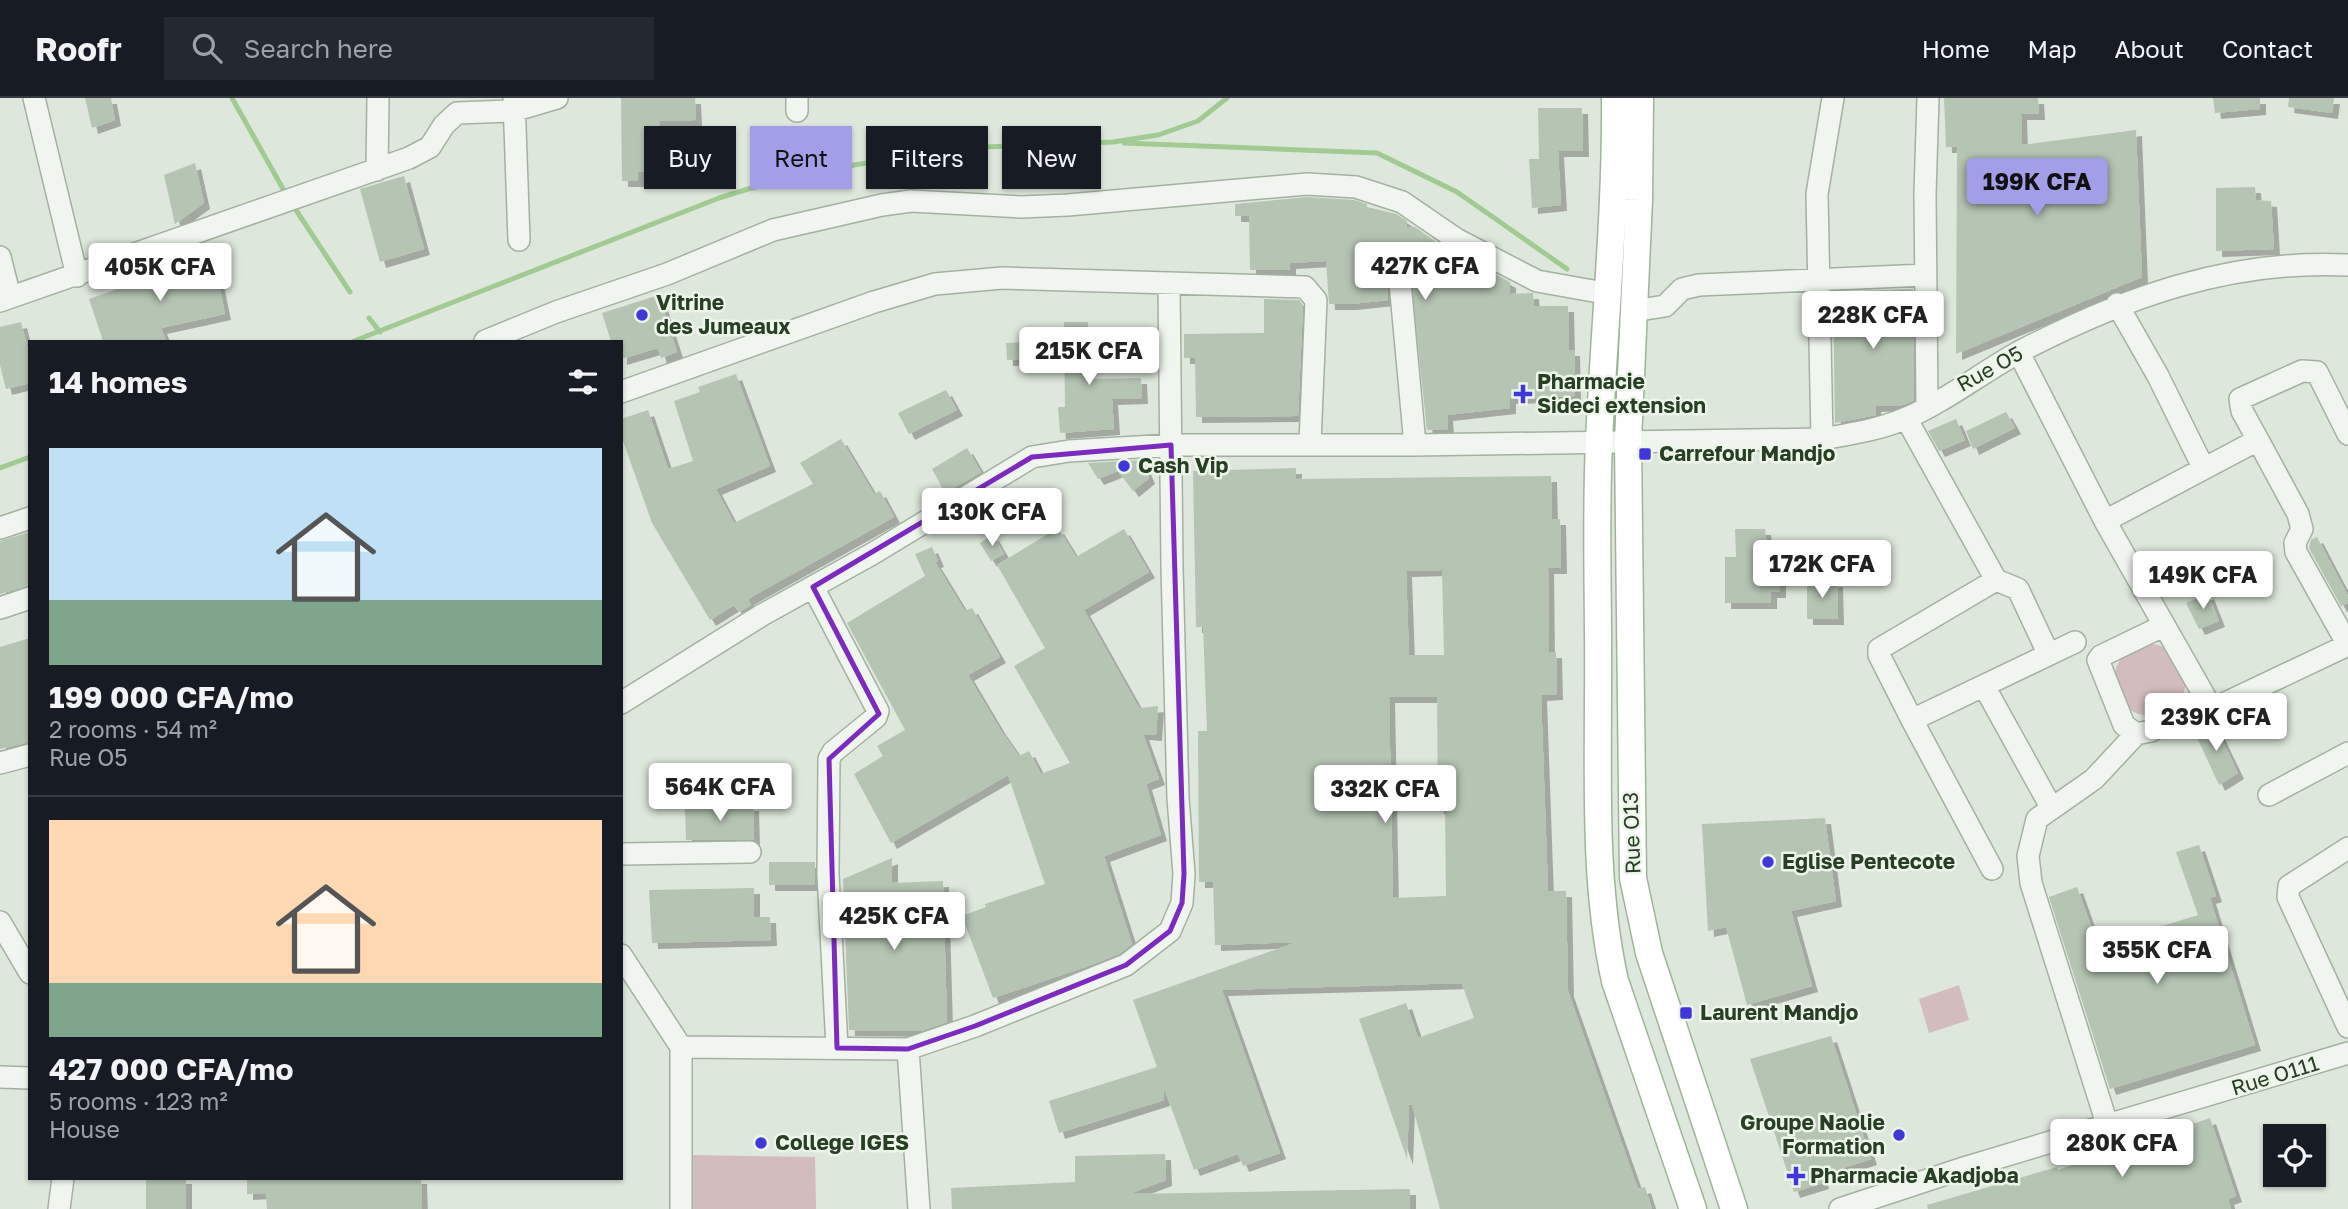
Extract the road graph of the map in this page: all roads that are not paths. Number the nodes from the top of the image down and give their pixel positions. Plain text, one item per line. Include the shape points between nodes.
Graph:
1 (34, 98) edge
2 (378, 98) edge
3 (557, 98) edge
4 (1615, 98) edge
5 (1640, 98) edge
6 (1833, 98) edge
7 (1928, 98) edge
8 (513, 105) edge
9 (377, 170) junction
10 (519, 240) dead end
11 (0, 257) edge
12 (2348, 265) edge
13 (1399, 271) dead end
14 (1925, 275) junction
15 (77, 276) junction
16 (1819, 279) junction
17 (1169, 284) junction
18 (1610, 294) junction
19 (5, 299) edge
20 (2116, 304) junction
21 (1633, 311) junction
22 (487, 340) edge
23 (2019, 353) junction
24 (623, 391) edge
25 (1927, 405) junction
26 (1906, 418) junction
27 (2348, 434) edge
28 (1822, 439) junction
29 (2258, 440) junction
30 (1628, 441) junction
31 (1599, 442) junction
32 (1310, 443) junction
33 (1171, 444) junction
34 (1415, 445) junction
35 (2203, 467) junction
36 (28, 519) edge
37 (2105, 521) junction
38 (0, 528) edge
39 (1996, 580) junction
40 (813, 587) junction
41 (28, 599) edge
42 (0, 608) edge
43 (2163, 626) junction
44 (2075, 642) dead end
45 (2048, 653) junction
46 (1984, 686) junction
47 (2204, 697) junction
48 (623, 702) edge
49 (1912, 720) junction
50 (2136, 734) junction
51 (2348, 753) edge
52 (28, 756) edge
53 (0, 763) edge
54 (2269, 795) dead end
55 (2051, 807) junction
56 (2348, 848) edge
57 (750, 852) dead end
58 (623, 854) edge
59 (1992, 869) dead end
60 (0, 922) edge
61 (623, 958) edge
62 (28, 970) edge
63 (2348, 1027) edge
64 (681, 1047) junction
65 (837, 1048) junction
66 (908, 1049) junction
67 (2348, 1053) edge
68 (0, 1077) edge
69 (28, 1078) edge
70 (2108, 1127) junction
71 (63, 1180) edge
72 (59, 1209) edge
73 (681, 1209) edge
74 (919, 1209) edge
75 (1693, 1209) edge
76 (1734, 1209) edge
77 (1840, 1209) edge

1 - 15 street
2 - 9 street
3 - 8 street
4 - 18 main road, Rue O13
5 - 21 main road, Rue O13
6 - 16 street via 1817,194
7 - 14 street
8 - 9 street via 457,113 443,125 430,147
8 - 10 street
9 - 15 street
11 - 19 street
12 - 20 street, Rue O5 via 2272,268 2208,277
13 - 34 street
14 - 16 street
14 - 25 street
15 - 19 street
16 - 21 street via 1689,286 1665,306
16 - 28 street
17 - 24 street via 1002,278 935,284
17 - 32 street via 1305,287 1312,292 1316,300
17 - 33 street
18 - 22 street via 1537,281 1456,239 1402,202 1356,187 1307,184 1068,205 911,201 882,205 772,230 667,275
18 - 31 main road, Rue O13
20 - 23 street, Rue O5
20 - 35 street
21 - 30 main road, Rue O13
23 - 25 street, Rue O5
23 - 37 street
25 - 26 street, Rue O5
26 - 28 street, Rue O5
26 - 39 street
27 - 29 street via 2317,372 2311,370 2240,399
28 - 30 street, Rue O5
29 - 35 street
29 - 47 street via 2298,514 2302,528 2296,552 2348,645 2219,706 2212,708
30 - 31 street, Rue O5
30 - 76 main road, Rue O13 via 1633,878 1649,953
31 - 34 street, Rue O5
31 - 75 main road, Rue O13 via 1598,768 1600,874 1608,952
32 - 33 street, Rue O5
32 - 34 street, Rue O5
33 - 40 street, Rue O5 via 1032,457
33 - 66 street via 1178,798 1184,874 1182,903 1170,932 1126,965
35 - 37 street
36 - 38 street
37 - 43 street
39 - 45 street via 2018,589
39 - 49 street via 1879,649
40 - 48 street, Rue O5
40 - 65 street via 878,710 876,717 829,759 828,874
41 - 42 street
43 - 47 street
43 - 50 street via 2098,660 2124,725
44 - 45 street
45 - 46 street
46 - 49 street
46 - 55 street
47 - 50 street via 2151,732
49 - 59 street
50 - 55 street via 2094,779
51 - 54 street
52 - 53 street
55 - 70 street via 2037,819 2030,838 2031,883
56 - 63 street via 2299,877 2289,886 2288,897
57 - 58 street
60 - 62 street
61 - 64 street
64 - 65 street
64 - 73 street
65 - 66 street
66 - 74 street
67 - 70 street, Rue O111
68 - 69 street
70 - 77 street, Rue O111
71 - 72 street

